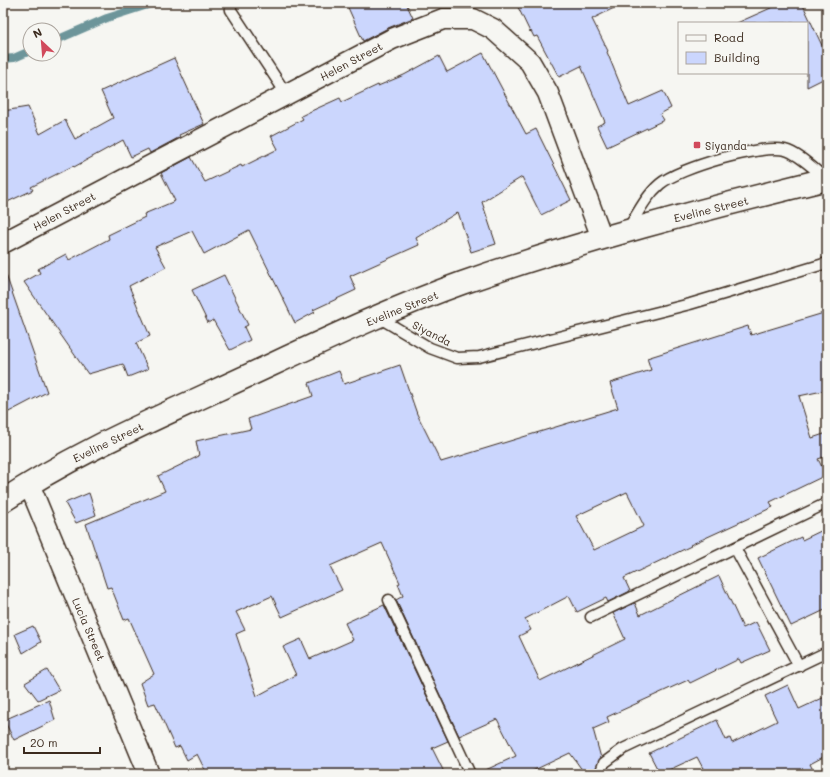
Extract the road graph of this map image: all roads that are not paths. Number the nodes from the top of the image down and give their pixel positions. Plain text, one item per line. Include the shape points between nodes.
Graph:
1 (230, 3) edge
2 (287, 95) junction
3 (827, 179) edge
4 (627, 230) junction
5 (602, 238) junction
6 (3, 243) edge
7 (827, 263) edge
8 (378, 317) junction
9 (29, 484) junction
10 (3, 501) edge
11 (827, 503) edge
12 (735, 548) junction
13 (389, 600) dead end
14 (591, 618) dead end
15 (827, 652) edge
16 (799, 666) junction
17 (149, 774) edge
18 (470, 774) edge
19 (600, 774) edge

1 - 2 lane via 231,10
2 - 5 street, Helen Street via 392,39 443,19 473,19 493,29 530,62 548,93
2 - 6 street, Helen Street
3 - 4 street, Eveline Street
3 - 4 lane via 787,150 750,150 675,175 660,184 648,197
4 - 5 street, Eveline Street
5 - 8 street, Eveline Street via 462,284
7 - 8 lane, Siyanda via 690,304 479,357 457,358 430,348
8 - 9 street, Eveline Street via 91,449
9 - 10 street, Eveline Street
9 - 17 street, Lucia Street
11 - 12 lane
12 - 14 lane
12 - 16 lane
13 - 18 lane
15 - 16 lane
16 - 19 lane via 623,748 604,763

